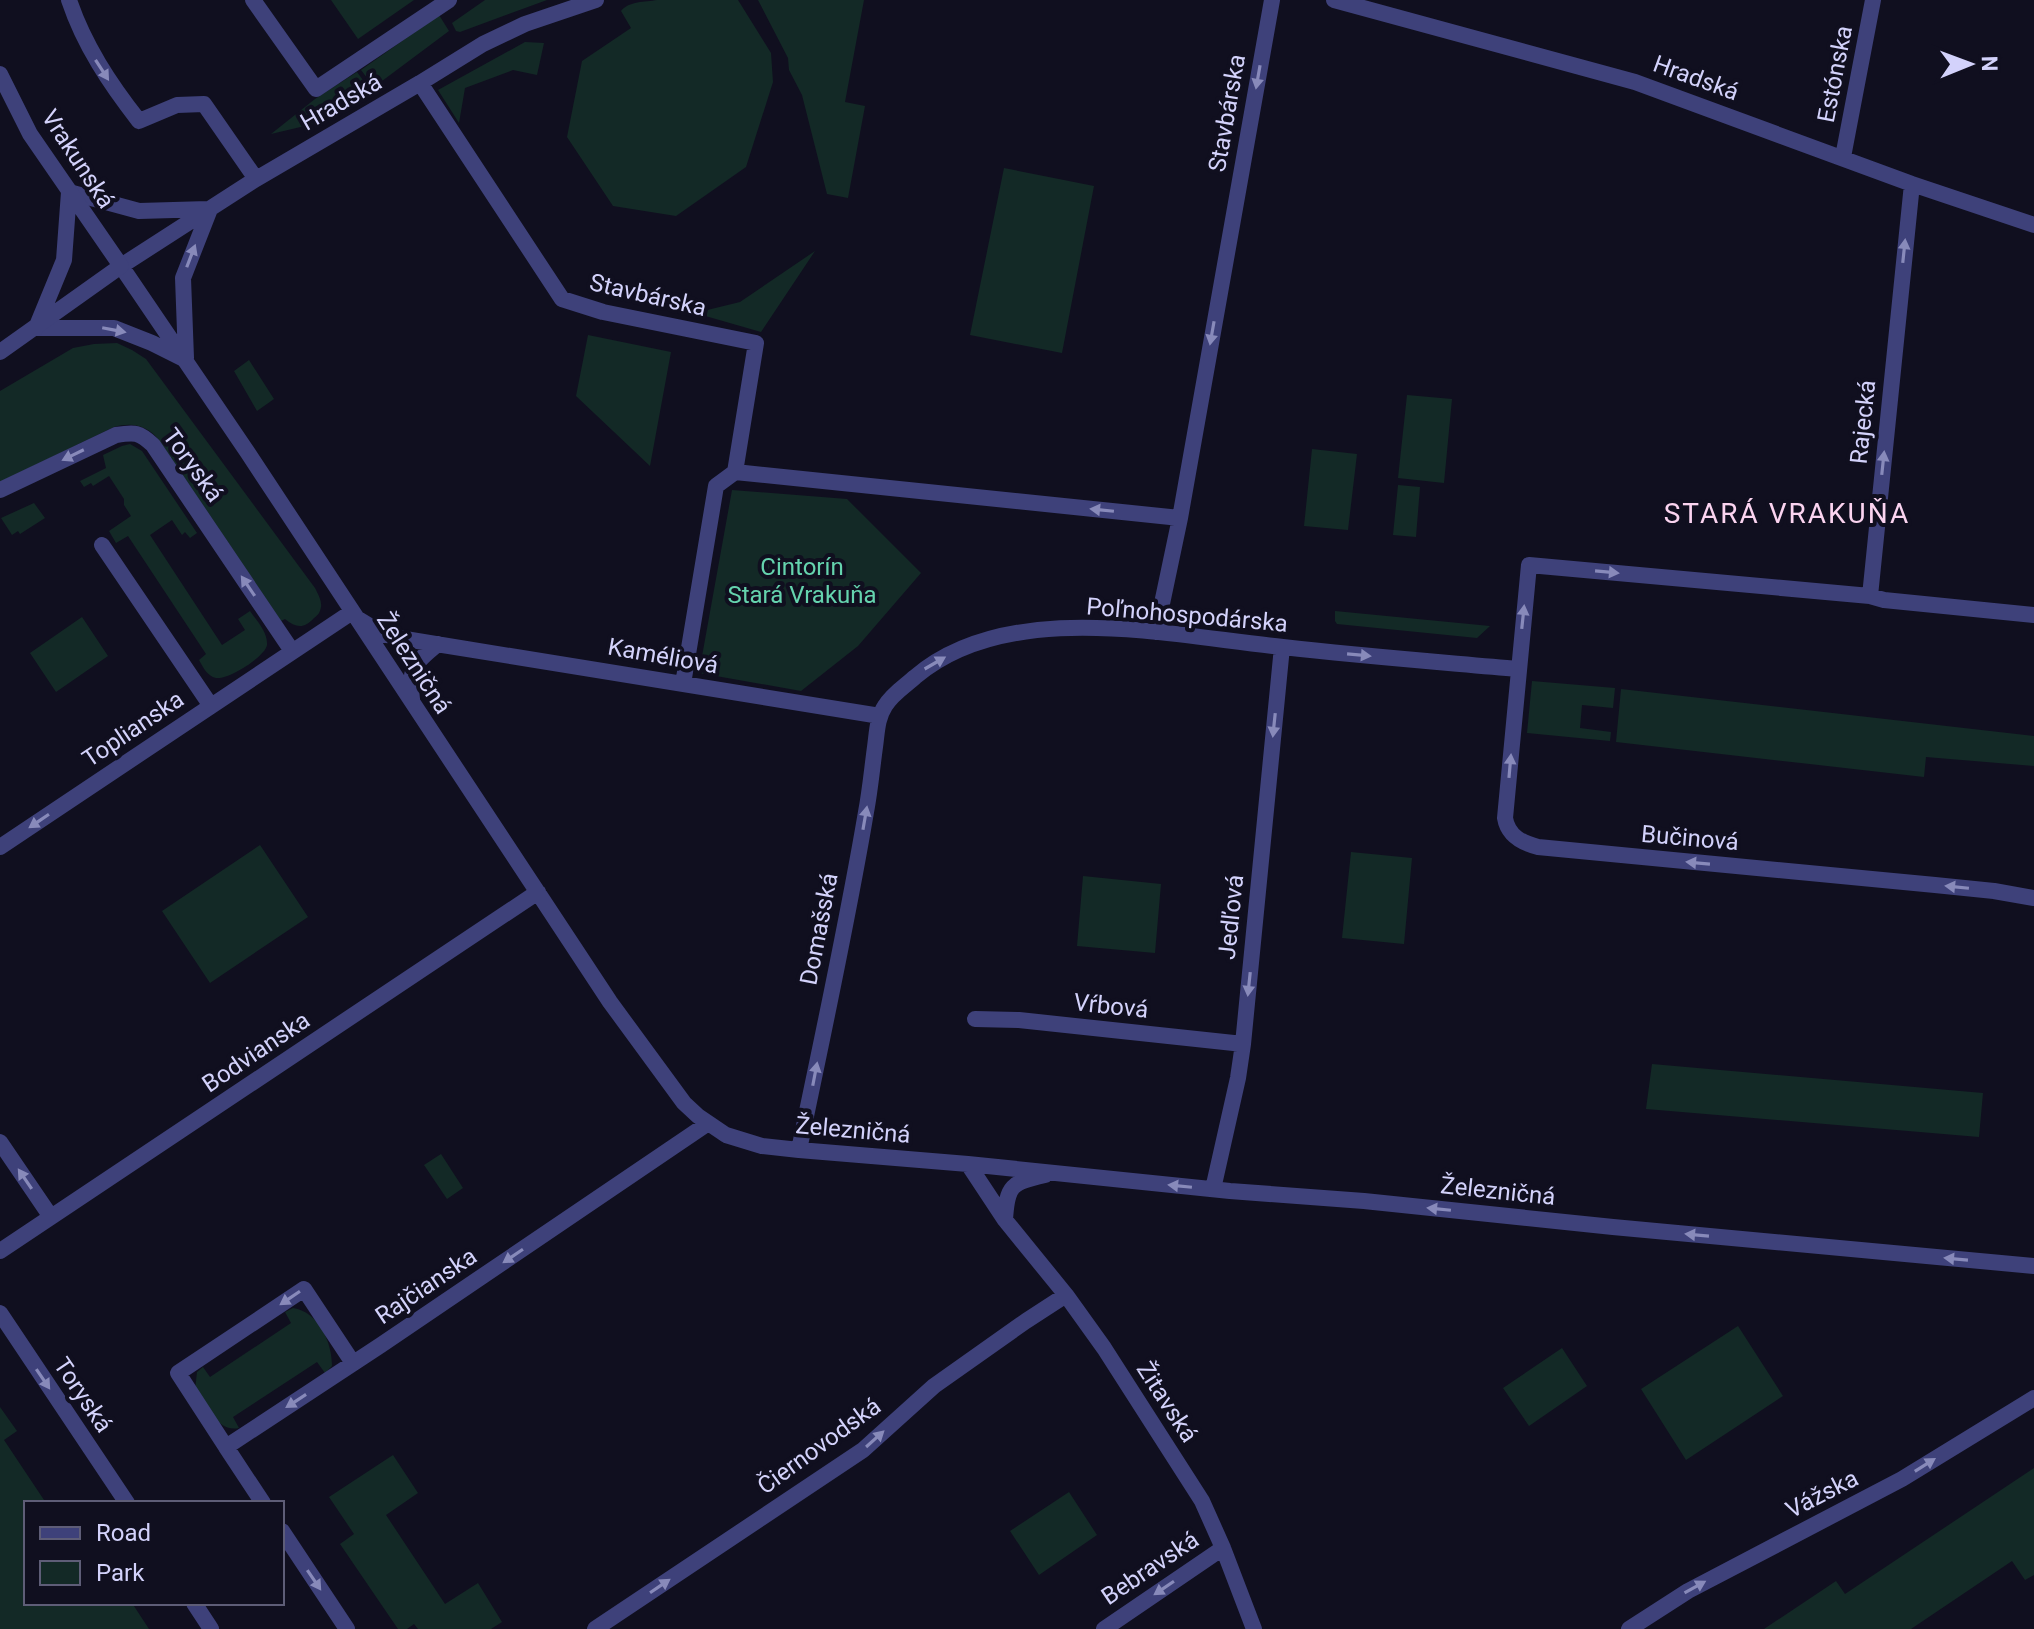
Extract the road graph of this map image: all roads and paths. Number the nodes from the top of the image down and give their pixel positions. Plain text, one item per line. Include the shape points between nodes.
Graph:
1 (69, 0) edge
2 (253, 0) edge
3 (449, 0) edge
4 (596, 0) edge
5 (1272, 0) edge
6 (1334, 0) edge
7 (1873, 0) edge
8 (0, 74) edge
9 (420, 83) junction
10 (1843, 157) junction
11 (256, 179) junction
12 (1912, 184) junction
13 (69, 192) junction
14 (210, 209) junction
15 (2034, 225) edge
16 (121, 266) junction
17 (36, 328) junction
18 (0, 352) edge
19 (186, 360) junction
20 (735, 472) junction
21 (0, 490) edge
22 (1180, 518) junction
23 (102, 545) dead end
24 (1870, 596) junction
25 (354, 615) junction
26 (2034, 615) edge
27 (1156, 632) junction
28 (438, 644) junction
29 (1282, 647) junction
30 (292, 651) junction
31 (1518, 669) junction
32 (683, 684) junction
33 (412, 703) junction
34 (211, 706) junction
35 (880, 716) junction
36 (0, 847) edge
37 (538, 892) junction
38 (2034, 898) edge
39 (975, 1019) dead end
40 (1243, 1044) junction
41 (707, 1124) junction
42 (0, 1142) edge
43 (799, 1150) junction
44 (968, 1164) junction
45 (1056, 1173) junction
46 (1213, 1189) junction
47 (51, 1217) junction
48 (1005, 1220) junction
49 (0, 1251) edge
50 (2034, 1266) edge
51 (1066, 1295) junction
52 (0, 1313) edge
53 (353, 1363) junction
54 (2034, 1398) edge
55 (226, 1447) junction
56 (126, 1501) edge
57 (262, 1501) edge
58 (284, 1534) edge
59 (1223, 1548) junction
60 (195, 1605) edge
61 (211, 1629) edge
62 (347, 1629) edge
63 (595, 1629) edge
64 (1104, 1629) edge
65 (1254, 1629) edge
66 (1629, 1629) edge

1 -> 11 street via 94,58 139,121 177,105 204,104
2 - 3 street via 316,89
4 - 9 street, Hradská via 503,33
5 -> 22 street, Stavbárska
6 - 10 street, Hradská via 1635,82
7 - 10 street, Estónska
8 - 13 street, Vrakunská via 30,134
9 - 11 street, Hradská
9 - 20 street, Stavbárska via 562,299 756,343
10 - 12 street, Hradská
11 - 14 street, Hradská
12 - 15 street, Hradská
24 -> 12 street, Rajecká
13 - 14 street via 139,211
13 - 16 street, Vrakunská
13 - 17 street via 64,260
14 - 16 street, Hradská
19 -> 14 street via 183,278
16 - 17 street, Hradská
16 - 19 street, Železničná
17 - 18 street, Hradská
17 -> 19 street via 114,328
19 - 25 street, Železničná
22 -> 20 street
20 - 32 street, Stavbárska via 716,486
30 -> 21 street, Toryská via 145,437 133,432 116,435
22 - 27 street, Stavbárska
23 - 34 street
24 - 26 street
31 -> 24 street via 1529,565
25 - 28 street, Kaméliová via 389,636
25 - 30 street, Toplianska
25 - 33 street, Železničná
27 - 29 street, Poľnohospodárska
35 -> 27 street, Poľnohospodárska via 889,699 925,668 975,642 1015,632 1064,629
28 - 32 street, Kaméliová
28 - 33 street via 415,666
29 -> 31 street, Poľnohospodárska
29 -> 40 street, Jedľová
30 - 34 street, Toplianska
38 -> 31 street, Bučinová via 1524,843 1510,833 1505,818
32 - 35 street, Kaméliová
33 - 37 street, Železničná
34 -> 36 street, Toplianska
43 -> 35 street, Domašská via 867,810
37 - 41 street, Železničná via 674,1091
37 - 47 street, Bodvianska
39 - 40 street, Vŕbová
40 - 46 street, Jedľová
41 - 43 street, Železničná via 737,1140
41 -> 53 street, Rajčianska
47 -> 42 street
43 - 44 street, Železničná
44 - 45 street, Železničná
44 - 48 street, Žitavská
46 -> 45 street, Železničná
45 - 48 street via 1012,1186
50 -> 46 street, Železničná
47 - 49 street, Bodvianska
48 - 51 street, Žitavská
51 - 59 street, Žitavská via 1202,1501
63 -> 51 street, Čiernovodská via 863,1450 934,1386
52 -> 56 street, Toryská
53 -> 55 street, Rajčianska
53 -> 55 street via 304,1289 178,1373
66 -> 54 street, Vážska via 1688,1591 1902,1479
55 - 57 street
58 -> 62 street
59 -> 64 street, Bebravská
59 - 65 street, Žitavská
60 - 61 street

